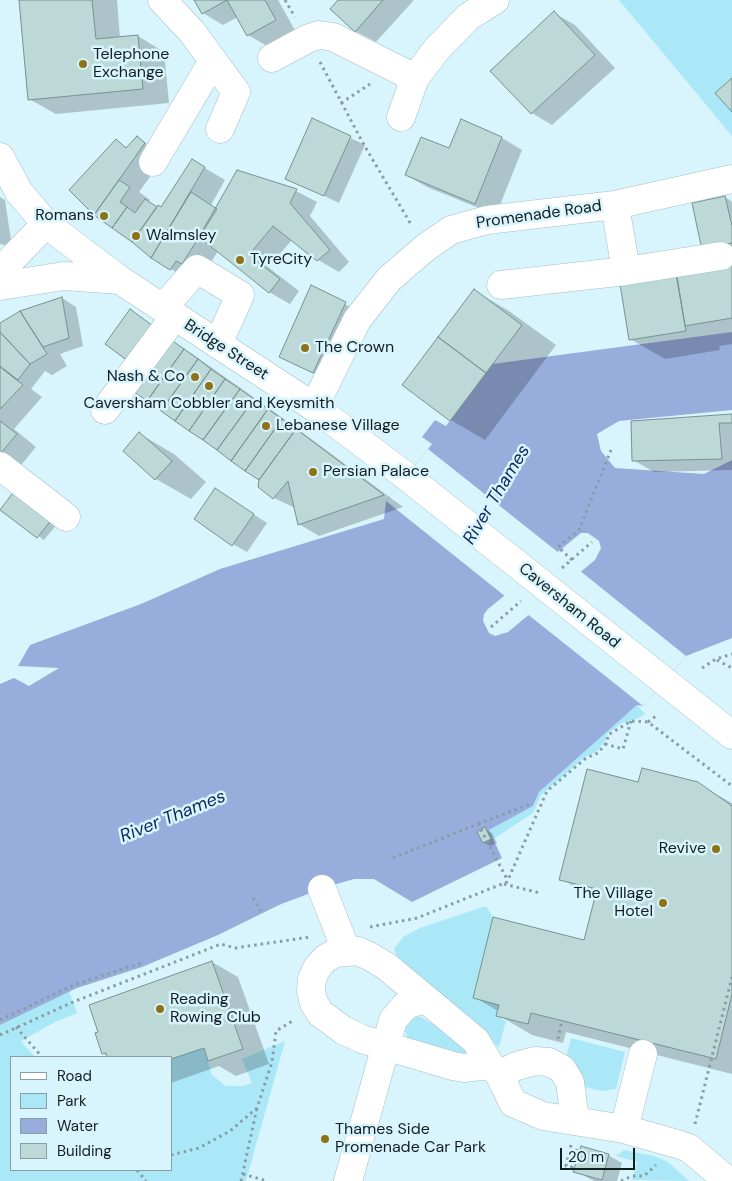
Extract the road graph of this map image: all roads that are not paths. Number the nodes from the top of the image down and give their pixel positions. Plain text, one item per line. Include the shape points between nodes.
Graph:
1 (162, 0) edge
2 (495, 0) edge
3 (272, 58) dead end
4 (213, 61) junction
5 (415, 78) junction
6 (401, 117) dead end
7 (220, 129) dead end
8 (0, 157) edge
9 (153, 162) dead end
10 (732, 179) edge
11 (615, 205) junction
12 (46, 224) junction
13 (721, 256) dead end
14 (0, 271) edge
15 (626, 271) junction
16 (120, 280) junction
17 (501, 285) dead end
18 (0, 286) edge
19 (169, 312) junction
20 (218, 344) junction
21 (314, 407) junction
22 (105, 410) dead end
23 (0, 466) edge
24 (406, 476) joint
25 (66, 517) dead end
26 (732, 734) edge
27 (322, 890) dead end
28 (343, 941) junction
29 (425, 1000) junction
30 (386, 1047) junction
31 (643, 1054) dead end
32 (495, 1069) junction
33 (574, 1120) junction
34 (624, 1129) junction
35 (348, 1181) edge
36 (728, 1181) edge

1 - 4 street
2 - 5 street via 468,17 436,50
3 - 5 street via 319,35 333,37
4 - 7 street via 236,92
4 - 9 street
5 - 6 street
8 - 12 street, Bridge Street via 19,192
10 - 11 street, Promenade Road
11 - 15 street
11 - 21 street, Promenade Road via 488,220 451,230 389,279 357,320
12 - 14 street
12 - 16 street, Bridge Street
13 - 15 street
15 - 17 street
16 - 18 street via 64,276
16 - 19 street, Bridge Street
19 - 20 street, Bridge Street
19 - 20 street via 197,270 240,295
19 - 22 street
20 - 21 street, Bridge Street
21 - 24 street, Bridge Street
23 - 25 street
24 - 26 street, Caversham Road
27 - 28 street
28 - 29 street via 386,966
28 - 30 street via 335,953 317,968 312,979 317,1007 320,1013 343,1030
29 - 30 street via 415,1001 398,1011
29 - 32 street via 468,1034
30 - 32 street via 464,1068
30 - 35 street
31 - 34 street
32 - 33 street via 513,1103 543,1116
32 - 33 street via 535,1061 549,1062 562,1069 570,1082
33 - 34 street
34 - 36 street via 689,1148

